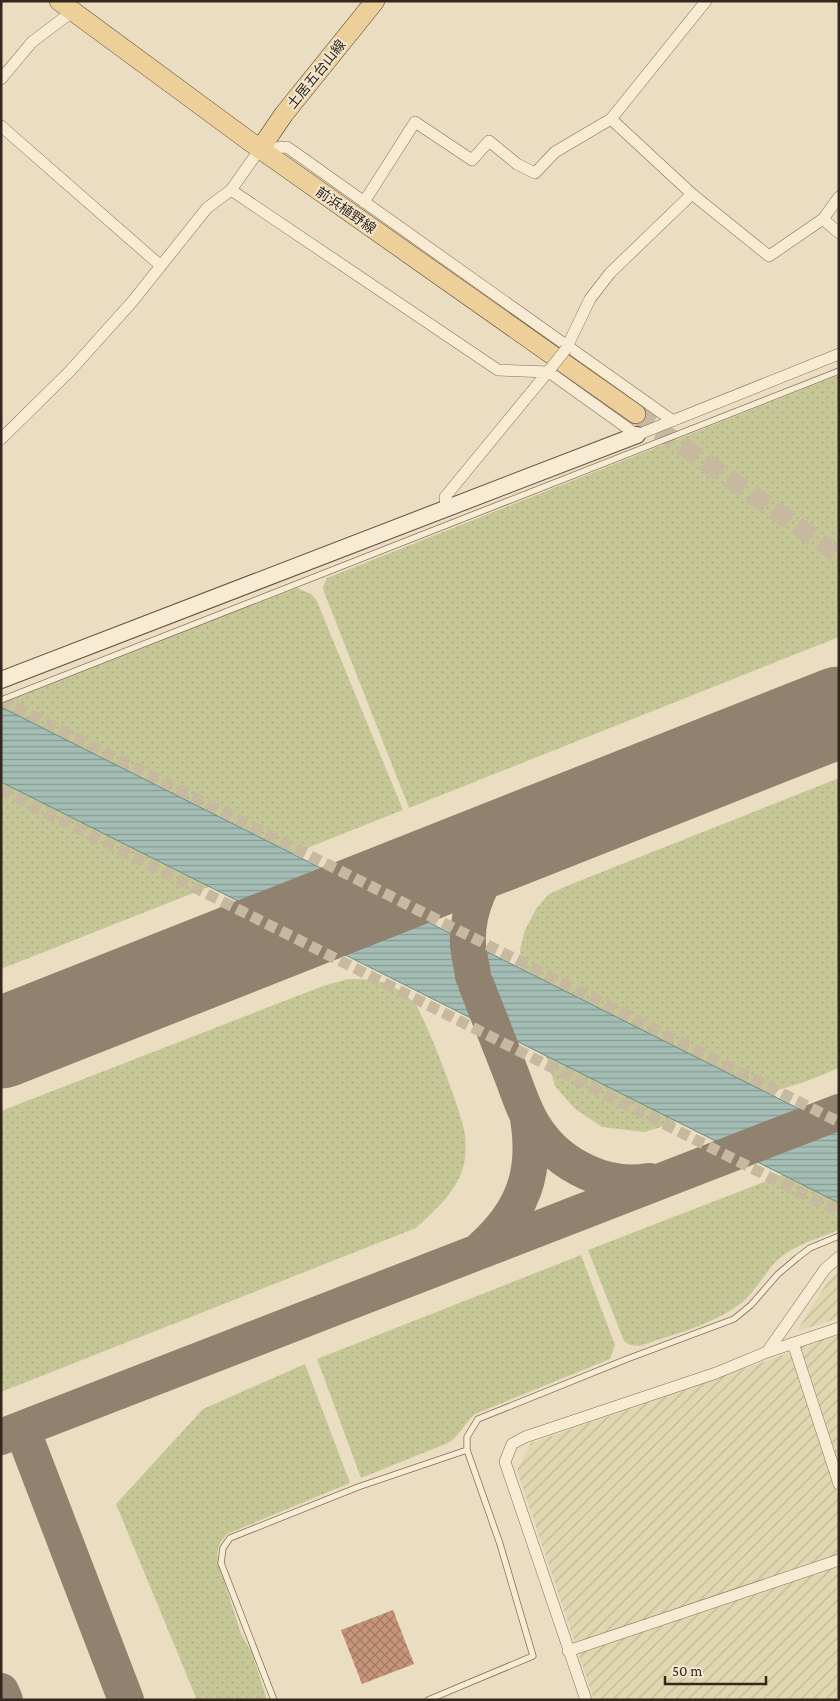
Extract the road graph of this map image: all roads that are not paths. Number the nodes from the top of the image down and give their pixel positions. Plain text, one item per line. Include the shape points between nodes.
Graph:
1 (374, 1) edge
2 (706, 1) edge
3 (66, 6) edge
4 (1, 79) edge
5 (611, 119) junction
6 (1, 126) edge
7 (260, 149) junction
8 (231, 190) junction
9 (692, 194) junction
10 (839, 197) edge
11 (364, 202) junction
12 (823, 219) junction
13 (839, 233) edge
14 (161, 266) junction
15 (567, 348) junction
16 (839, 354) edge
17 (550, 370) junction
18 (839, 372) edge
19 (636, 414) tunnel mouth
20 (673, 421) junction
21 (637, 435) junction
22 (1, 439) edge
23 (446, 508) junction
24 (1, 680) edge
25 (1, 700) edge
26 (839, 1236) edge
27 (839, 1257) edge
28 (839, 1328) edge
29 (793, 1343) junction
30 (767, 1352) junction
31 (467, 1450) junction
32 (839, 1484) edge
33 (839, 1560) edge
34 (568, 1651) junction
35 (274, 1700) edge
36 (428, 1700) edge
37 (586, 1700) edge

1 - 7 main road, 土居五台山線
2 - 5 street
3 - 4 street
3 - 7 main road, 前浜植野線
5 - 9 street
5 - 11 street via 555,152 535,173 517,164 489,141 472,160 415,122
6 - 14 street
7 - 8 street
7 - 11 street via 287,147
7 - 19 main road, 前浜植野線
8 - 14 street via 207,208
8 - 17 street via 498,370
9 - 12 street via 770,256
9 - 15 street via 610,273 590,299
10 - 12 street
11 - 15 street
12 - 13 street
14 - 22 street via 76,364
15 - 17 street, bridge
15 - 20 street
16 - 20 street
17 - 21 street
17 - 23 street via 444,497
18 - 25 lane
20 - 21 street
21 - 23 street
23 - 24 street
26 - 31 lane via 810,1248 797,1258 734,1319 478,1419 467,1437
27 - 30 street via 825,1269
28 - 29 street
29 - 30 street
29 - 32 street
30 - 34 street via 512,1444 504,1462
31 - 35 lane via 358,1487 230,1538 226,1543 221,1563
31 - 36 lane via 500,1544 533,1656
33 - 34 street
34 - 37 street

